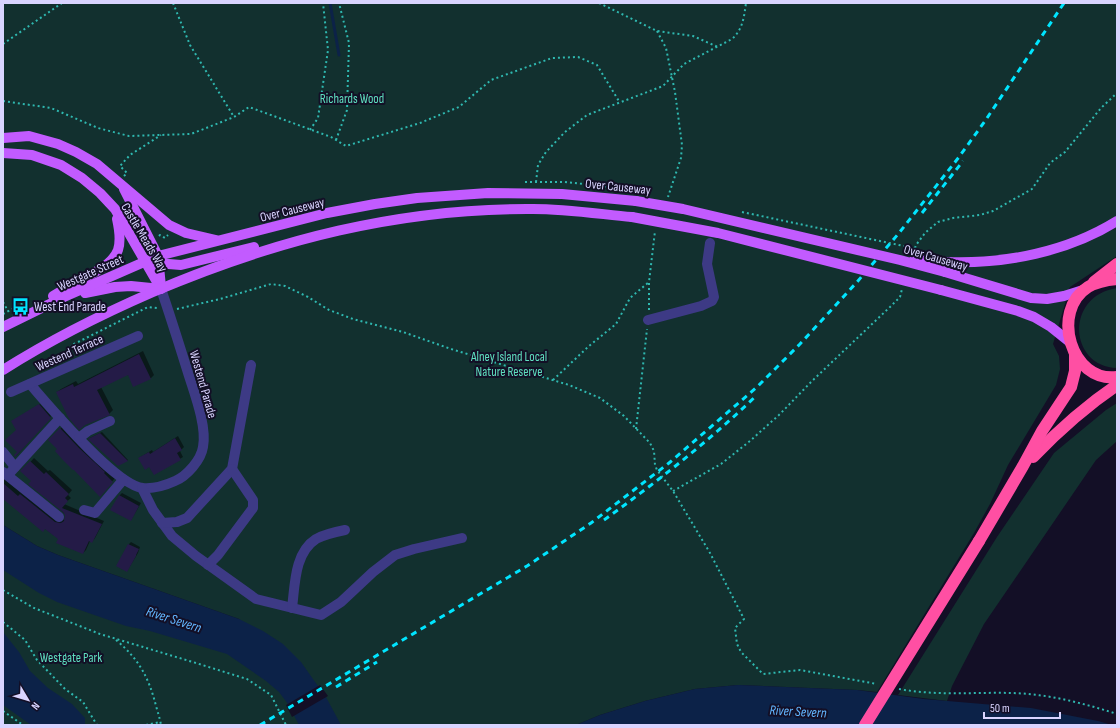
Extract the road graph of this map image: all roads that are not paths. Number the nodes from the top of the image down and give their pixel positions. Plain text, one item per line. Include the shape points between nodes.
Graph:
1 (3, 138) edge
2 (3, 152) edge
3 (124, 179) junction
4 (534, 193) junction
5 (115, 209) junction
6 (533, 209) junction
7 (1117, 221) edge
8 (301, 239) junction
9 (218, 240) junction
10 (710, 243) dead end
11 (158, 260) junction
12 (900, 260) junction
13 (144, 262) junction
14 (1117, 264) edge
15 (1117, 279) edge
16 (1086, 288) junction
17 (161, 289) junction
18 (64, 297) junction
19 (46, 306) junction
20 (648, 320) road end
21 (3, 327) edge
22 (138, 336) dead end
23 (1073, 349) junction
24 (250, 365) dead end
25 (3, 370) edge
26 (1117, 377) edge
27 (30, 384) junction
28 (1117, 385) edge
29 (10, 392) dead end
30 (60, 418) junction
31 (110, 421) dead end
32 (79, 438) junction
33 (3, 452) edge
34 (1023, 466) junction
35 (15, 467) junction
36 (232, 469) junction
37 (5, 473) edge
38 (123, 480) junction
39 (142, 488) junction
40 (84, 510) dead end
41 (59, 517) dead end
42 (162, 523) junction
43 (346, 530) dead end
44 (462, 538) dead end
45 (208, 565) junction
46 (292, 608) junction
47 (865, 725) edge

1 - 3 main road, Castle Meads Way via 30,136 58,144
2 - 5 main road, Castle Meads Way via 32,155 61,165 82,178
3 - 9 main road, Castle Meads Way via 169,225 186,233
3 - 11 main road, Castle Meads Way
4 - 6 main road
4 - 9 main road, Over Causeway via 488,193 376,204 327,213
4 - 12 main road, Over Causeway, bridge via 636,201 682,209
5 - 13 main road, Castle Meads Way
5 - 19 main road via 119,238 115,255 100,270 54,296
6 - 8 main road via 471,211 388,220
6 - 23 main road, bridge via 632,217 718,233 941,290 1034,317 1051,327
7 - 12 main road, bridge via 1099,232 1055,249 1014,258 970,263
8 - 11 main road via 280,240 180,265
8 - 17 main road via 225,263
9 - 11 main road, Over Causeway
10 - 20 street via 707,264 714,297 712,301
11 - 13 main road, Over Causeway
11 - 17 main road, Castle Meads Way
12 - 16 main road, Over Causeway, bridge via 1031,298 1064,296
13 - 17 main road, Castle Meads Way
13 - 18 main road, Westgate Street
14 - 16 highway
15 - 16 highway
16 - 23 highway via 1071,309 1068,331
17 - 18 main road via 132,286
17 - 25 main road via 78,326
17 - 39 street, Westend Parade via 203,425 203,448 194,465 181,478 161,487
18 - 19 main road, Westgate Street
19 - 21 main road, Westgate Street
22 - 27 street, Westend Terrace
23 - 26 highway via 1092,373 1102,377
23 - 34 highway via 1075,370 1071,387
24 - 36 street
27 - 29 street, Westend Terrace
27 - 30 street, Westend Parade
28 - 34 highway via 1065,424
30 - 32 street, Westend Parade
30 - 35 street
31 - 32 street
32 - 38 street, Westend Parade
33 - 35 street
34 - 47 highway, bridge via 979,542
35 - 37 street
36 - 42 street via 187,518
36 - 45 street via 253,500 253,508
37 - 41 street
38 - 39 street, Westend Parade
38 - 40 street via 96,513
39 - 42 street
42 - 45 street via 172,536
43 - 46 street via 327,534 305,549 298,564
44 - 46 street via 414,548 395,555 341,602 321,615
45 - 46 street via 256,599

